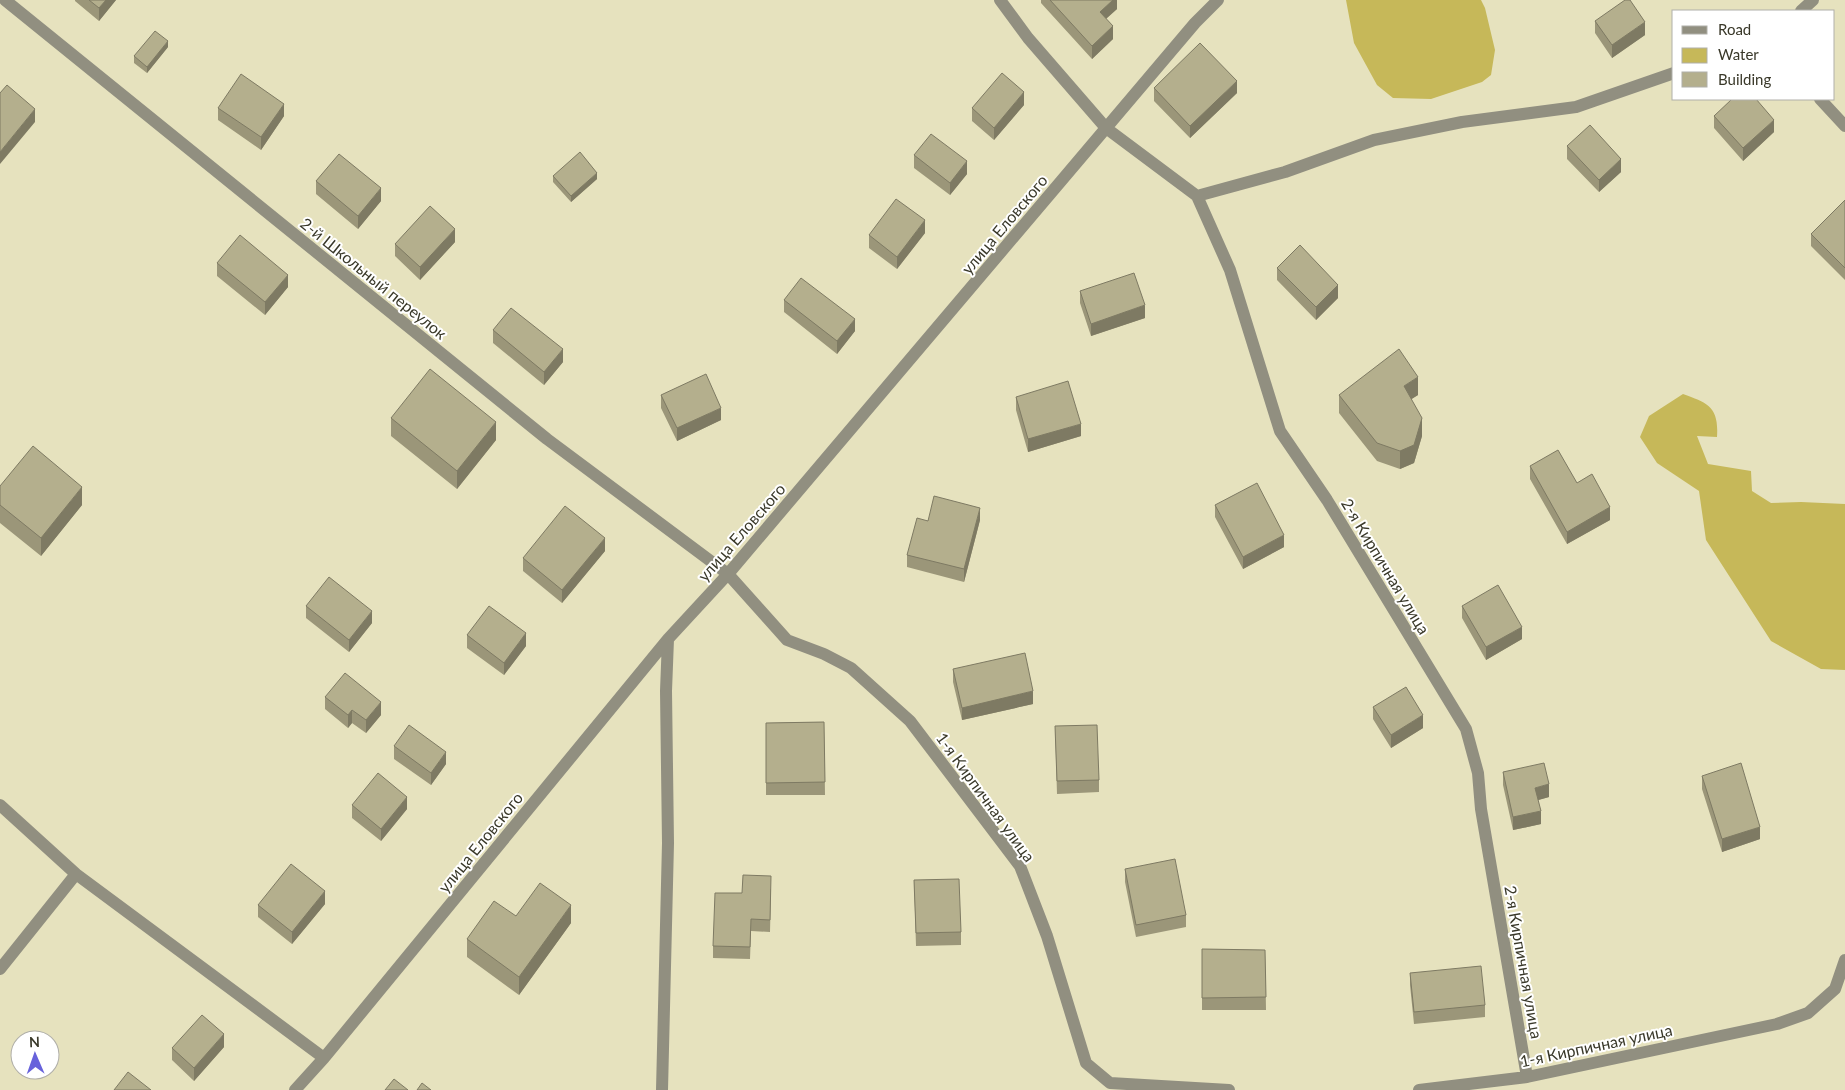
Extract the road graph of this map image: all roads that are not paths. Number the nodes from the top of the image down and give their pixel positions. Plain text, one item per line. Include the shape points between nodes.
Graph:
1 (5, 0) edge
2 (1000, 0) edge
3 (1218, 0) edge
4 (1813, 0) edge
5 (1802, 10) edge
6 (1672, 74) edge
7 (1821, 100) edge
8 (1845, 126) edge
9 (1106, 128) junction
10 (1196, 196) junction
11 (728, 574) junction
12 (668, 639) junction
13 (0, 805) edge
14 (76, 874) junction
15 (1845, 960) edge
16 (0, 969) edge
17 (1840, 987) edge
18 (324, 1058) junction
19 (1527, 1077) junction
20 (1106, 1086) edge
21 (295, 1090) edge
22 (662, 1090) edge
23 (1230, 1090) edge
24 (1419, 1090) edge

1 - 11 street, 2-й Школьный переулок via 547,439
2 - 9 street, 2-я Кирпичная улица via 1028,38
3 - 9 street, улица Еловского
4 - 5 street
6 - 10 street via 1576,107 1462,122 1374,140 1285,172
7 - 8 street
9 - 10 street, 2-я Кирпичная улица
9 - 11 street, улица Еловского
10 - 19 street, 2-я Кирпичная улица via 1230,270 1280,432 1327,500 1466,729 1478,773 1481,809
11 - 12 street, улица Еловского
11 - 20 street, 1-я Кирпичная улица via 787,640 851,668 910,721 1020,866 1047,936 1086,1063
12 - 18 street, улица Еловского
12 - 22 street via 668,843
13 - 14 street
14 - 16 street
14 - 18 street
15 - 17 street
17 - 19 street, 1-я Кирпичная улица via 1808,1012 1777,1024
18 - 21 street, улица Еловского
19 - 24 street, 1-я Кирпичная улица
20 - 23 street, 1-я Кирпичная улица

